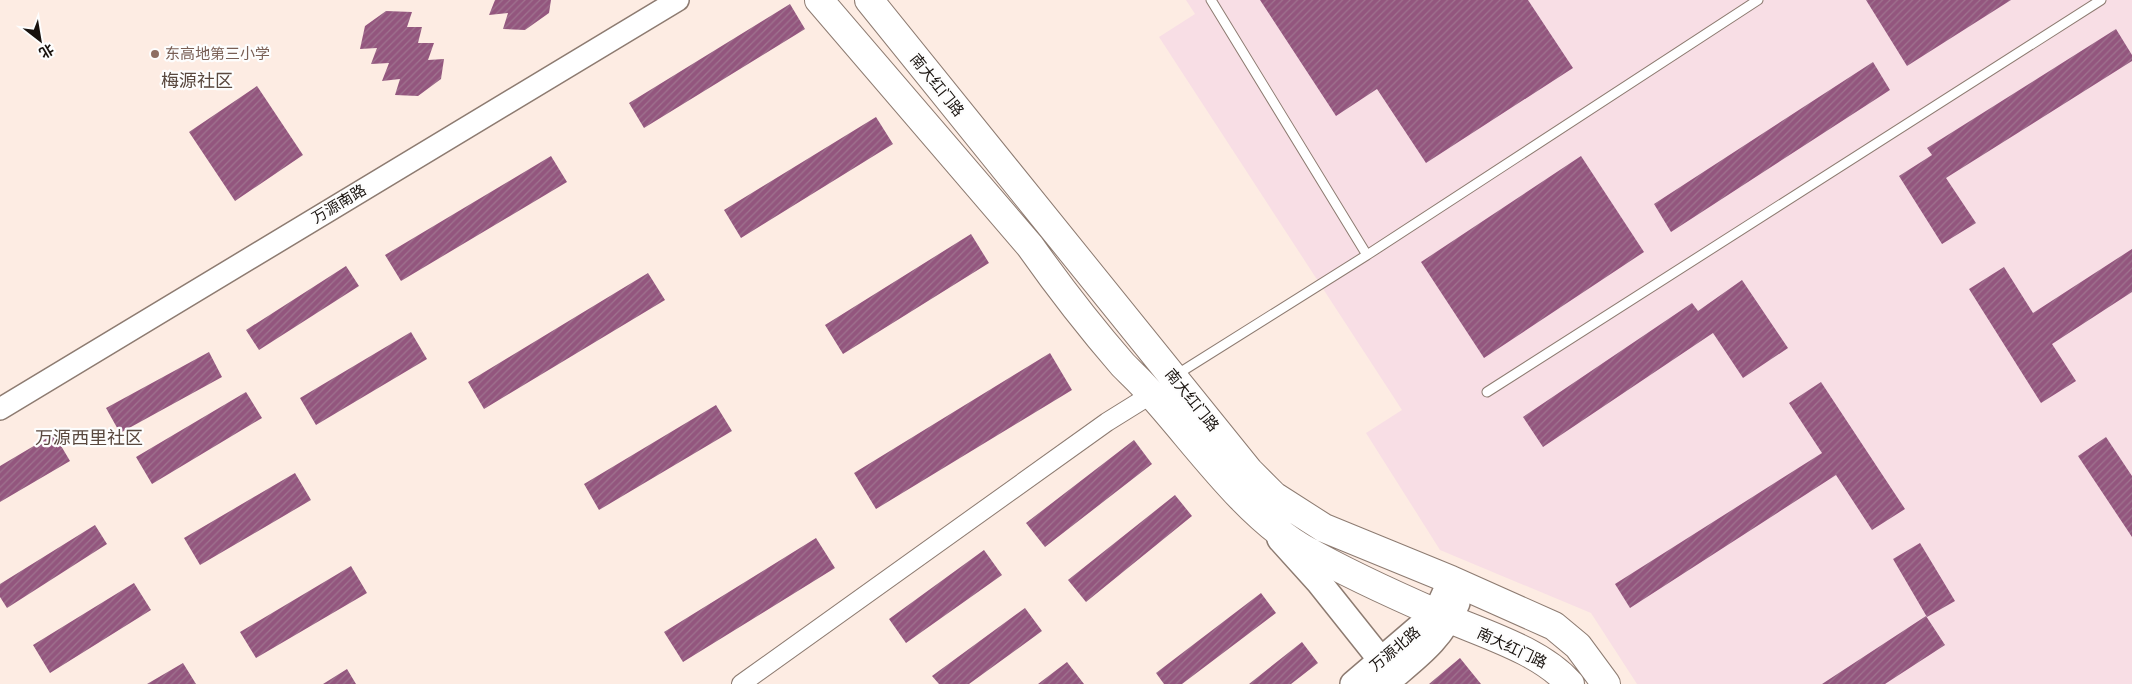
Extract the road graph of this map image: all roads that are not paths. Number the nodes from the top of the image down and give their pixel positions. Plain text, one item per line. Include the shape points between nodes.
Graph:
1 (678, 0) edge
2 (819, 0) edge
3 (869, 0) edge
4 (1211, 0) edge
5 (1758, 0) edge
6 (2101, 0) edge
7 (1366, 255) junction
8 (1162, 386) junction
9 (1487, 392) dead end
10 (0, 409) edge
11 (1250, 505) junction
12 (1458, 583) junction
13 (1443, 616) junction
14 (1381, 660) junction
15 (741, 684) edge
16 (1353, 684) edge
17 (1385, 684) edge
18 (1570, 684) edge
19 (1606, 684) edge

1 - 10 street, 万源南路
2 - 8 highway, 南大红门路 via 1030,246 1123,365
3 - 8 highway, 南大红门路
4 - 7 lane
5 - 7 lane
6 - 9 lane
7 - 8 lane
8 - 11 highway, 南大红门路 via 1206,460
8 - 12 highway, 南大红门路 via 1274,496 1324,528
8 - 15 street
11 - 13 highway, 南大红门路 via 1300,547 1346,572
11 - 14 main road via 1318,581
12 - 13 main road
12 - 19 highway, 南大红门路 via 1554,626 1578,646
13 - 14 main road, 万源北路
13 - 17 main road, 万源北路 via 1436,639
13 - 18 highway, 南大红门路 via 1525,652 1558,670
14 - 16 main road, 万源北路

